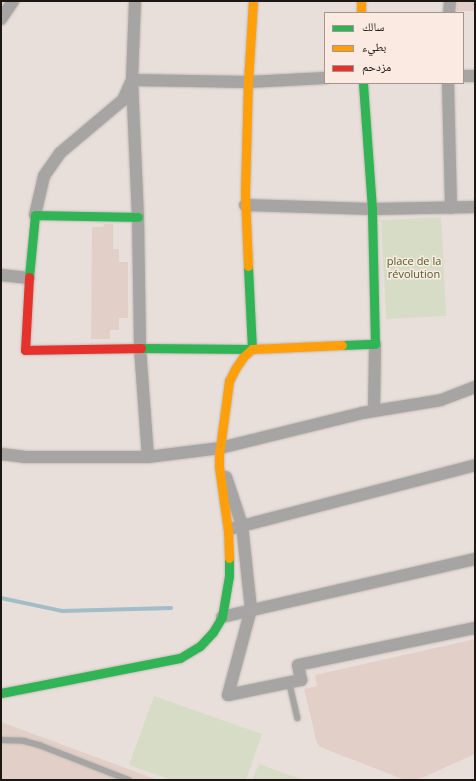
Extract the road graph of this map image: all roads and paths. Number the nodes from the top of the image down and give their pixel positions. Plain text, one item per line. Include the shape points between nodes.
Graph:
1 (13, 1) edge
2 (135, 1) edge
3 (253, 1) edge
4 (361, 1) edge
5 (450, 1) edge
6 (360, 12) edge
7 (449, 12) edge
8 (1, 19) edge
9 (464, 76) edge
10 (475, 76) edge
11 (324, 78) edge
12 (132, 80) junction
13 (248, 82) junction
14 (363, 84) edge
15 (448, 84) edge
16 (245, 205) junction
17 (475, 207) edge
18 (451, 208) junction
19 (372, 209) junction
20 (35, 215) junction
21 (138, 217) junction
22 (1, 275) edge
23 (29, 278) junction
24 (375, 344) junction
25 (140, 348) junction
26 (252, 349) junction
27 (475, 387) edge
28 (374, 411) junction
29 (220, 452) junction
30 (1, 454) edge
31 (148, 457) junction
32 (475, 465) edge
33 (242, 525) junction
34 (228, 531) junction
35 (475, 559) edge
36 (251, 609) junction
37 (222, 617) junction
38 (475, 628) edge
39 (289, 682) junction
40 (1, 692) edge
41 (297, 718) dead end
42 (1, 740) edge
43 (129, 780) edge

1 - 8 street
2 - 12 street
3 - 13 street
4 - 6 street
5 - 7 street
9 - 10 street
11 - 13 street
12 - 13 street
12 - 20 street via 123,100 60,153 44,176
12 - 21 street
13 - 16 street
14 - 19 street
15 - 18 street
16 - 19 street
16 - 26 street
17 - 18 street
18 - 19 street
19 - 24 street
20 - 21 street
20 - 23 street
21 - 25 street
22 - 23 street
23 - 25 street via 25,350
24 - 26 street
24 - 28 street
25 - 26 street
25 - 31 street
26 - 29 street via 243,357 229,381
27 - 28 street via 441,400
28 - 29 street
29 - 31 street
29 - 33 street
29 - 34 street via 219,467
30 - 31 street via 24,457
32 - 33 street
33 - 34 street
33 - 36 street
34 - 37 street via 229,576
35 - 36 street
36 - 37 street
36 - 39 street via 228,695
37 - 40 street via 200,646 180,658
38 - 39 street via 298,665 301,680
39 - 41 lane
42 - 43 lane via 24,741 39,745

